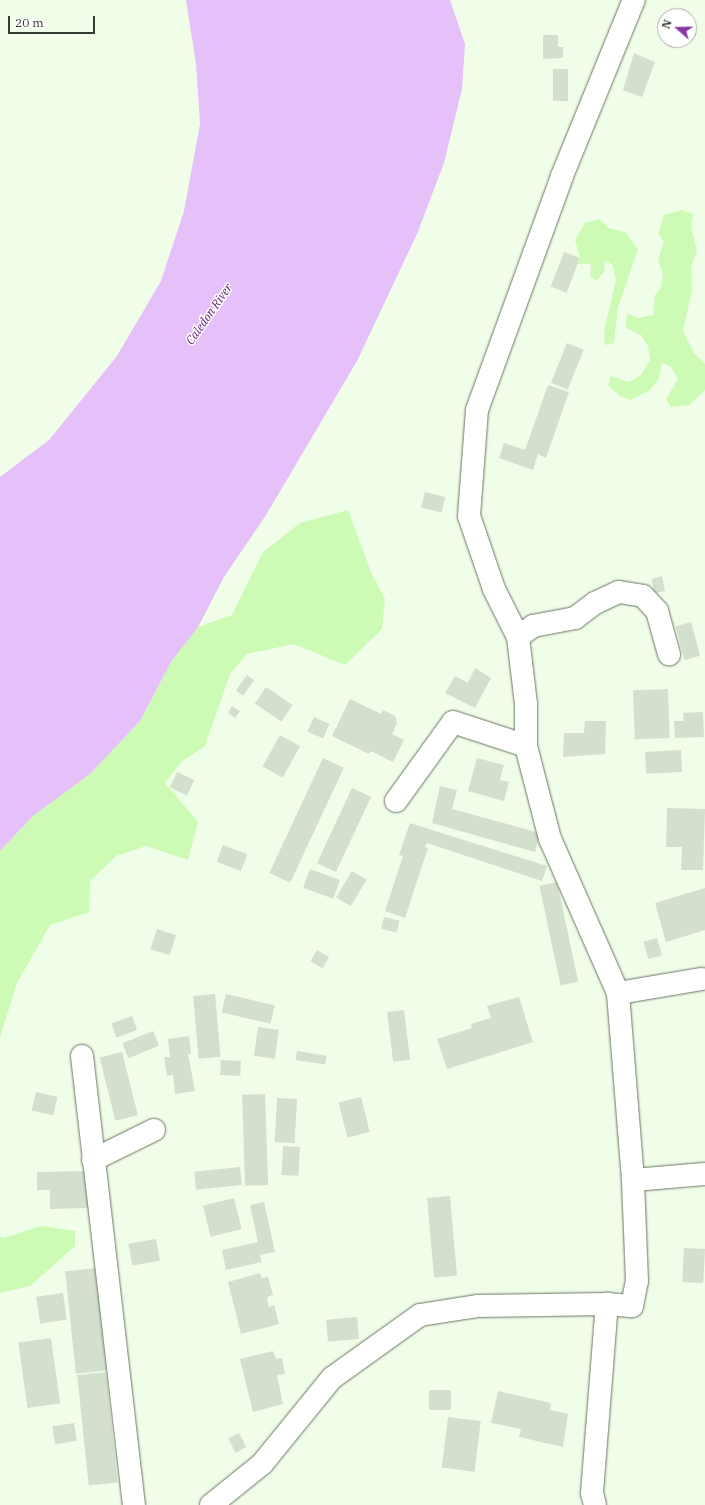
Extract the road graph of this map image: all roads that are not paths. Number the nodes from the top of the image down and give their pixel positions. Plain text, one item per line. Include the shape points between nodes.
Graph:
1 (634, 0) edge
2 (518, 637) junction
3 (669, 654) dead end
4 (526, 746) junction
5 (396, 801) dead end
6 (702, 979) dead end
7 (618, 992) junction
8 (82, 1056) dead end
9 (154, 1130) dead end
10 (93, 1160) junction
11 (705, 1174) edge
12 (633, 1180) junction
13 (607, 1304) junction
14 (134, 1505) edge
15 (211, 1505) edge
16 (596, 1505) edge

1 - 2 street via 562,176 477,410 469,516 494,589
2 - 3 street via 533,626 575,618 595,603 619,592 643,596 657,611
2 - 4 street via 526,704
4 - 5 street via 453,722
4 - 7 street via 550,839
6 - 7 street via 653,989
7 - 12 street
8 - 10 street
9 - 10 street
10 - 14 street
11 - 12 street
12 - 13 street via 637,1281 632,1306
13 - 15 street via 478,1306 420,1315 332,1378 262,1464
13 - 16 street via 592,1492

